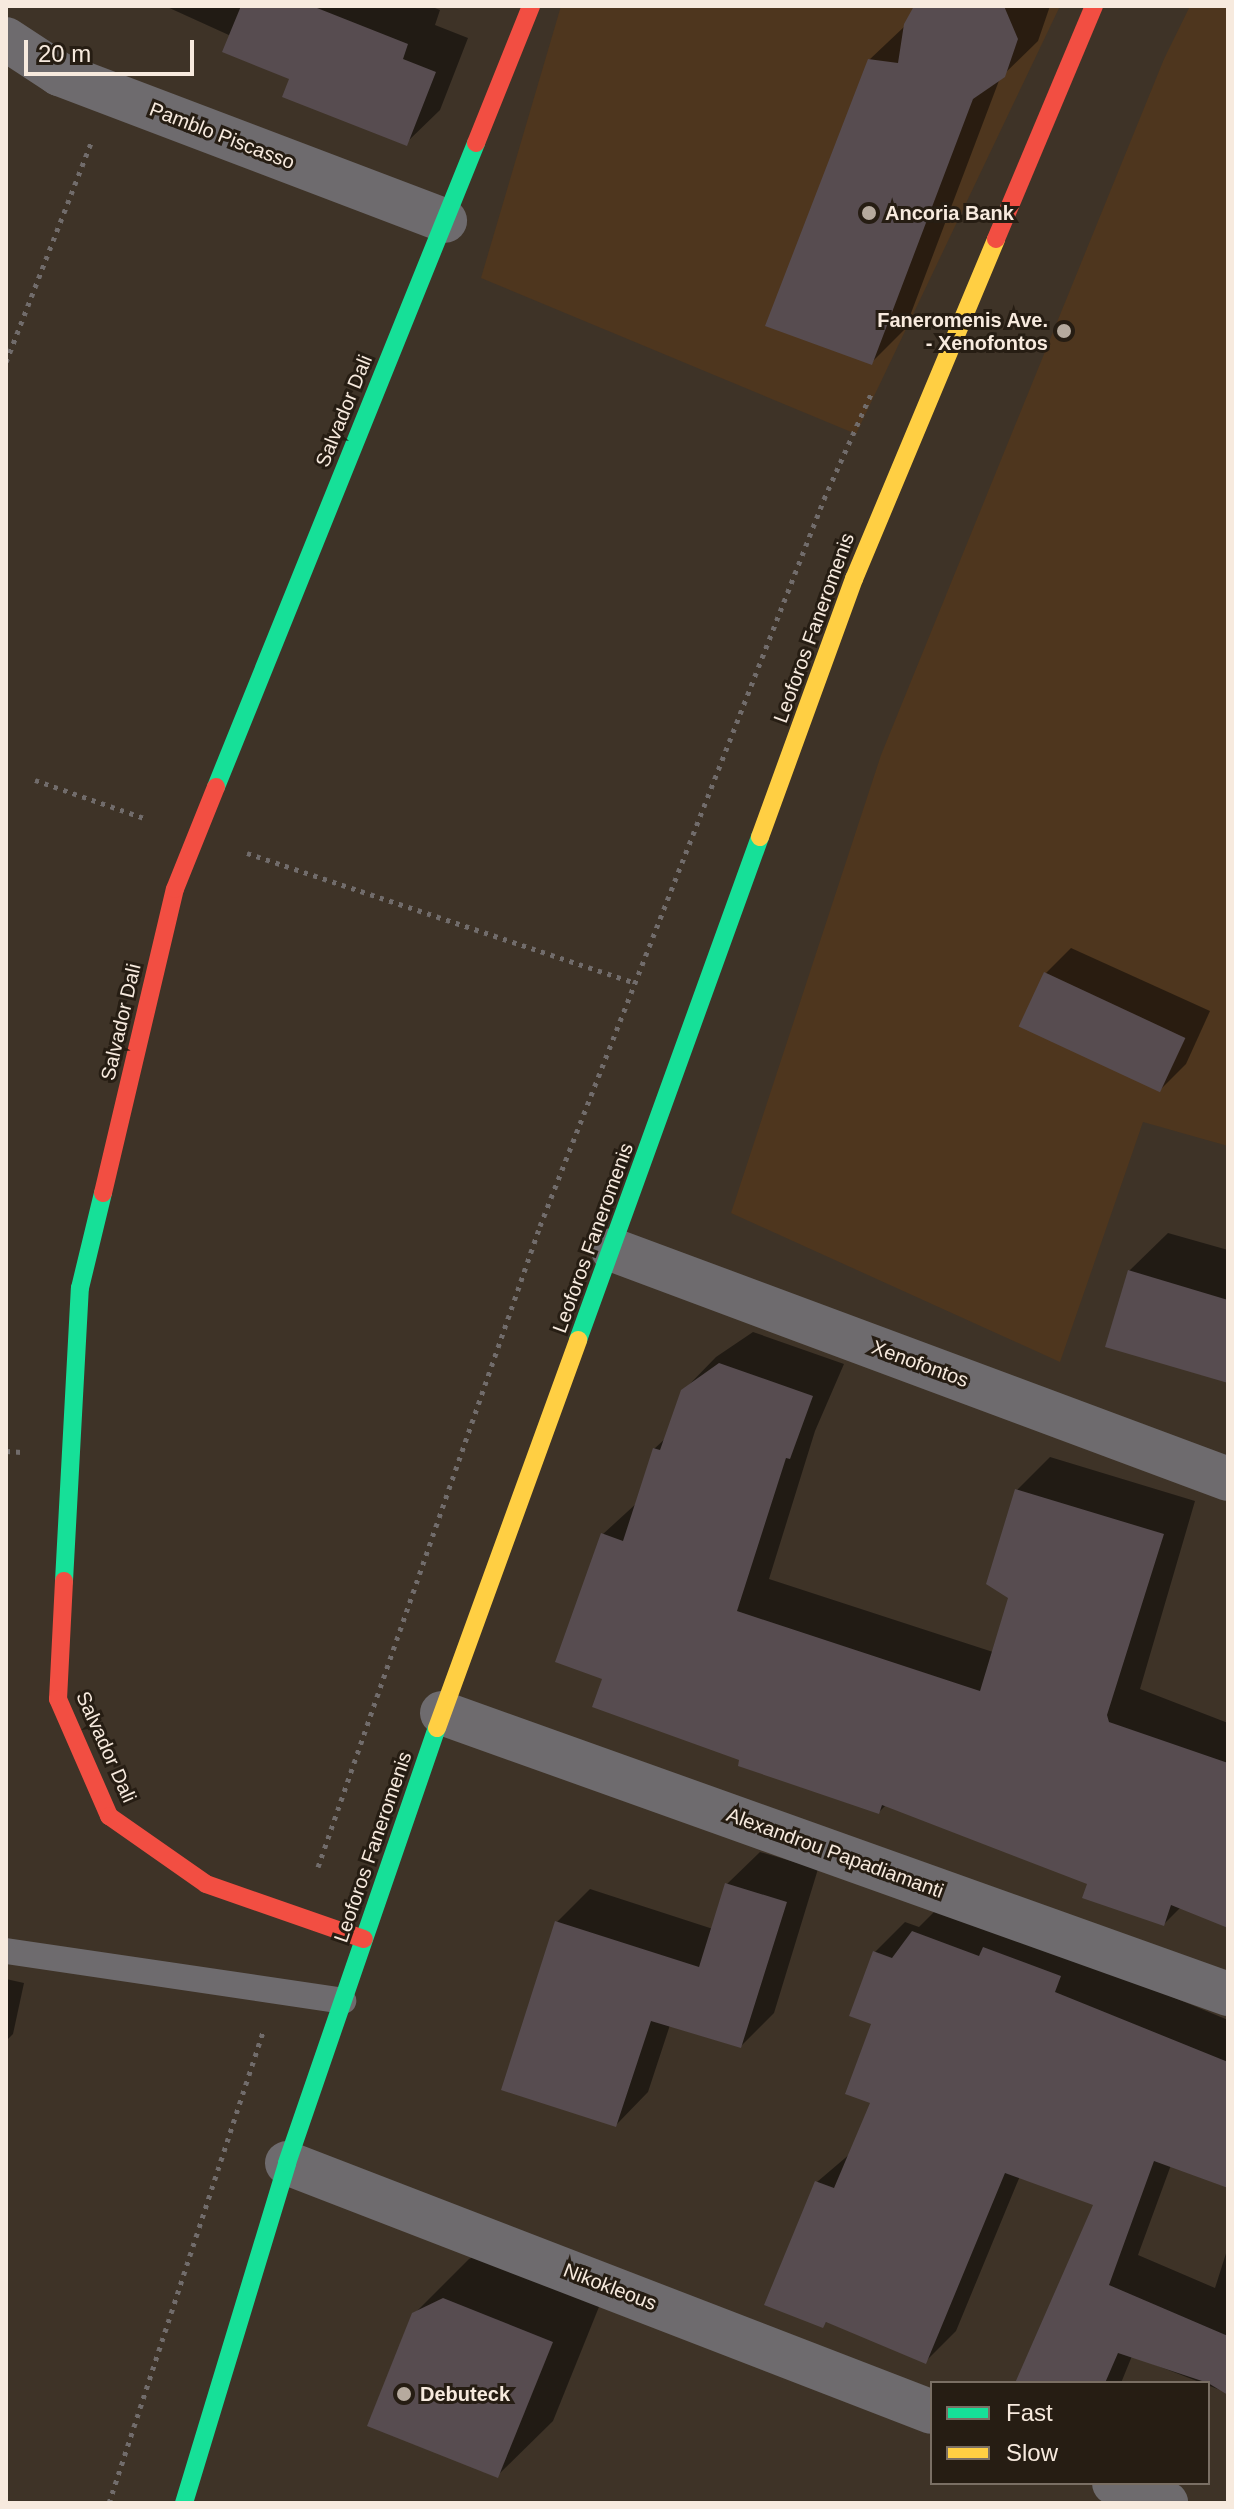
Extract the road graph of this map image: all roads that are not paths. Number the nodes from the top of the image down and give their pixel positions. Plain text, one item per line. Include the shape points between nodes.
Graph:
1 (531, 6) edge
2 (1094, 6) edge
3 (6, 39) edge
4 (445, 221) junction
5 (613, 1250) junction
6 (1228, 1479) edge
7 (442, 1713) junction
8 (364, 1939) junction
9 (6, 1951) edge
10 (1228, 1994) edge
11 (343, 2001) junction
12 (287, 2163) junction
13 (930, 2411) edge
14 (1119, 2485) edge
15 (184, 2503) edge
16 (1166, 2503) edge

1 - 4 main road, Salvador Dali
2 - 5 main road, Leoforos Faneromenis via 854,579
3 - 4 street, Pamblo Piscasso via 59,74
4 - 8 main road, Salvador Dali via 175,889 80,1288 58,1699 109,1816 206,1884
5 - 6 street, Xenofontos
5 - 7 main road, Leoforos Faneromenis
7 - 8 main road, Leoforos Faneromenis
7 - 10 street, Alexandrou Papadiamanti
8 - 11 main road, Leoforos Faneromenis
9 - 11 lane
11 - 12 main road, Leoforos Faneromenis
12 - 13 street, Nikokleous
12 - 15 main road, Leoforos Faneromenis
14 - 16 street

